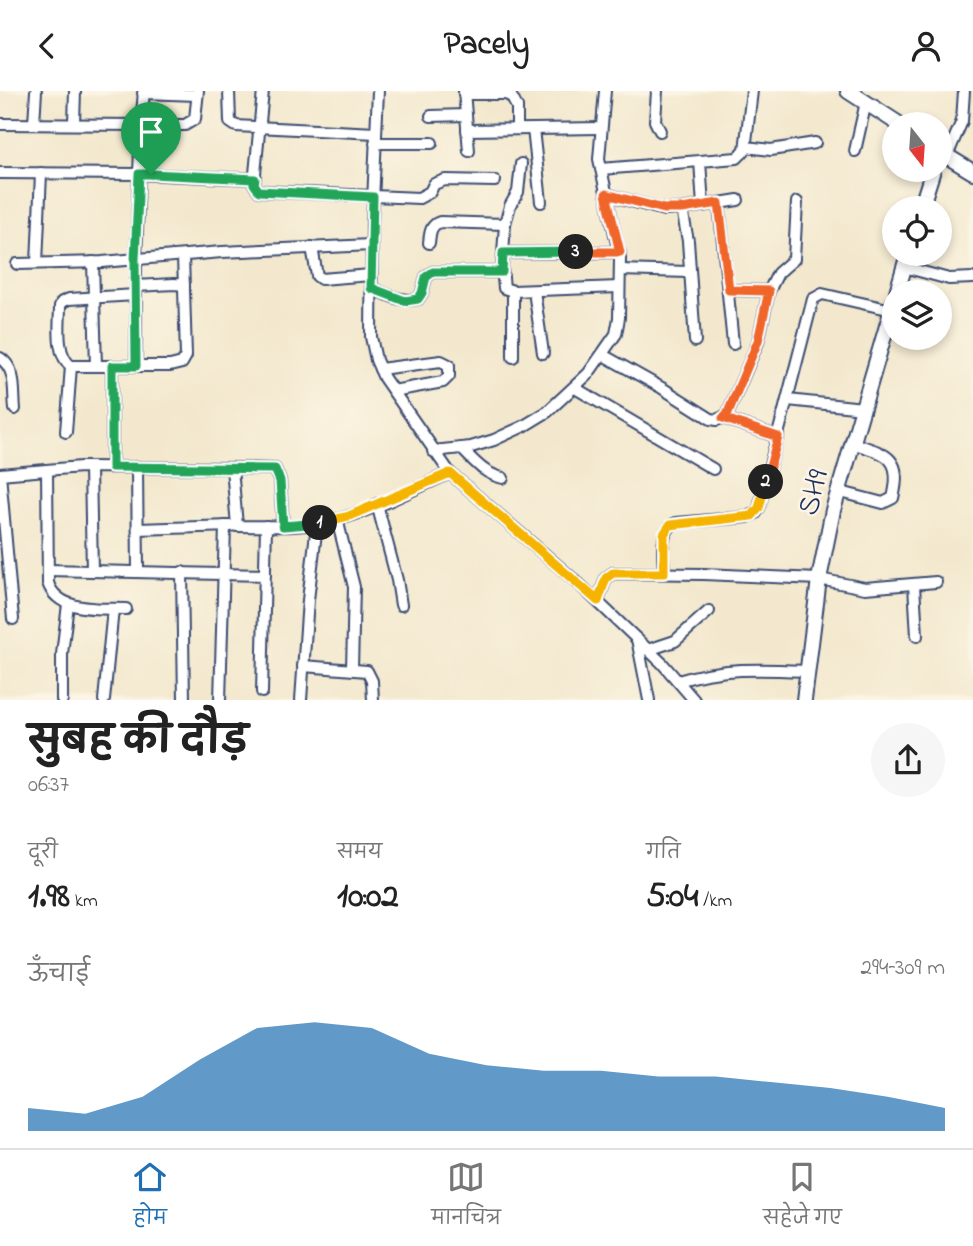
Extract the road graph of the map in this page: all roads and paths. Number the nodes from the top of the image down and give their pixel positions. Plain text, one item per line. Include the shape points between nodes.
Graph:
1 (36, 91) edge
2 (75, 91) edge
3 (229, 91) edge
4 (263, 91) edge
5 (378, 91) edge
6 (605, 91) edge
7 (657, 91) edge
8 (752, 91) edge
9 (848, 91) edge
10 (964, 91) edge
11 (144, 92) edge
12 (491, 92) edge
13 (198, 93) edge
14 (464, 93) edge
15 (866, 102) junction
16 (882, 113) edge
17 (466, 115) junction
18 (431, 116) dead end
19 (34, 123) junction
20 (74, 123) junction
21 (0, 124) edge
22 (141, 125) junction
23 (259, 128) junction
24 (601, 128) junction
25 (517, 129) junction
26 (533, 129) junction
27 (467, 130) junction
28 (660, 131) dead end
29 (376, 138) junction
30 (952, 138) edge
31 (432, 143) dead end
32 (815, 143) dead end
33 (746, 147) junction
34 (469, 151) dead end
35 (855, 151) dead end
36 (952, 159) edge
37 (700, 161) junction
38 (521, 164) dead end
39 (601, 169) junction
40 (973, 172) edge
41 (0, 173) edge
42 (41, 173) junction
43 (139, 174) junction
44 (255, 179) junction
45 (495, 181) dead end
46 (606, 194) junction
47 (373, 197) junction
48 (738, 200) dead end
49 (541, 202) dead end
50 (797, 202) dead end
51 (719, 203) junction
52 (703, 206) junction
53 (682, 209) junction
54 (506, 224) junction
55 (429, 243) dead end
56 (371, 245) junction
57 (312, 247) junction
58 (620, 252) junction
59 (503, 253) junction
60 (183, 256) junction
61 (135, 260) junction
62 (93, 262) junction
63 (37, 263) junction
64 (17, 264) dead end
65 (918, 266) edge
66 (620, 270) junction
67 (502, 272) junction
68 (689, 272) junction
69 (371, 275) junction
70 (973, 278) edge
71 (184, 285) junction
72 (620, 287) junction
73 (371, 288) junction
74 (136, 290) junction
75 (729, 290) junction
76 (513, 291) junction
77 (534, 291) junction
78 (769, 291) junction
79 (94, 297) junction
80 (882, 304) edge
81 (695, 341) dead end
82 (882, 343) edge
83 (733, 344) dead end
84 (543, 353) dead end
85 (603, 355) junction
86 (513, 357) dead end
87 (0, 358) edge
88 (71, 366) junction
89 (96, 366) junction
90 (112, 366) junction
91 (136, 366) junction
92 (380, 369) junction
93 (575, 388) junction
94 (393, 391) junction
95 (788, 400) junction
96 (863, 408) junction
97 (15, 409) dead end
98 (723, 418) junction
99 (66, 432) dead end
100 (778, 437) junction
101 (852, 443) junction
102 (461, 448) junction
103 (433, 451) junction
104 (90, 467) junction
105 (112, 467) junction
106 (137, 467) junction
107 (232, 468) junction
108 (713, 469) dead end
109 (47, 470) junction
110 (450, 473) junction
111 (0, 474) edge
112 (503, 478) dead end
113 (837, 491) junction
114 (377, 504) junction
115 (337, 520) junction
116 (317, 524) junction
117 (225, 526) junction
118 (237, 526) junction
119 (266, 526) junction
120 (283, 526) junction
121 (138, 529) junction
122 (48, 570) junction
123 (92, 571) junction
124 (138, 571) junction
125 (182, 572) junction
126 (223, 572) junction
127 (664, 573) junction
128 (265, 575) junction
129 (819, 579) junction
130 (936, 582) dead end
131 (914, 585) junction
132 (598, 601) junction
133 (68, 604) junction
134 (401, 605) dead end
135 (113, 608) junction
136 (127, 609) dead end
137 (709, 611) dead end
138 (13, 618) dead end
139 (918, 636) dead end
140 (637, 639) junction
141 (648, 650) junction
142 (303, 666) junction
143 (352, 669) junction
144 (808, 671) junction
145 (678, 681) junction
146 (262, 692) dead end
147 (62, 700) edge
148 (104, 700) edge
149 (184, 700) edge
150 (220, 700) edge
151 (301, 700) edge
152 (373, 700) edge
153 (649, 700) edge
154 (694, 700) edge
155 (804, 700) edge

1 - 19 street
2 - 20 street
3 - 23 street via 230,121
4 - 23 street
5 - 29 street
6 - 24 street
7 - 28 street via 655,121
8 - 33 street
9 - 15 main road
10 - 30 street via 962,121
11 - 13 street
11 - 22 street
12 - 14 street
12 - 25 street via 515,100
13 - 22 street via 191,123
14 - 17 street
15 - 16 main road
15 - 35 street
17 - 18 street
17 - 27 street
19 - 20 street
19 - 21 street
20 - 22 street
22 - 43 street
23 - 29 street
23 - 44 street
24 - 26 street
24 - 39 street
25 - 26 street
25 - 27 street
26 - 49 street
27 - 34 street
29 - 31 street
29 - 47 street
32 - 33 street via 771,150
33 - 37 street via 737,158
36 - 40 main road
37 - 39 street
37 - 52 street
38 - 54 street via 518,192
39 - 46 street
41 - 42 street
42 - 43 street
42 - 63 street
43 - 44 street
43 - 61 street
44 - 47 street via 259,191
45 - 47 street via 445,180 419,198
46 - 53 street via 648,206
46 - 58 street
47 - 56 street
48 - 51 street
50 - 78 street via 794,259
51 - 52 street
51 - 75 street
52 - 53 street
53 - 68 street
54 - 55 street via 435,223
54 - 59 street
56 - 57 street
56 - 69 street
57 - 60 street
57 - 69 street via 321,279
58 - 59 street
58 - 66 street
59 - 67 street
60 - 61 street
60 - 71 street
61 - 62 street
61 - 74 street
62 - 63 street
62 - 79 street
63 - 64 street
65 - 70 street via 949,279
66 - 68 street
66 - 72 street
67 - 73 street via 433,272 426,277 418,299 405,301
67 - 76 street via 504,288
68 - 81 street
69 - 73 street
71 - 74 street
71 - 91 street via 186,356 182,363
72 - 77 street
72 - 85 street via 616,334
73 - 92 street via 371,337
74 - 79 street
74 - 91 street
75 - 78 street
75 - 83 street
76 - 77 street
76 - 86 street
77 - 84 street
78 - 98 street via 758,341
79 - 88 street via 69,299 60,306 61,347
79 - 89 street
80 - 95 street via 822,295 813,299
82 - 96 main road, SH9
85 - 93 street
85 - 98 street via 711,419
87 - 97 street via 12,370
88 - 89 street
88 - 99 street
89 - 90 street
90 - 91 street
90 - 105 street
92 - 94 street
92 - 94 street via 442,361 449,365 449,376 443,382
93 - 102 street via 524,426
93 - 108 street
94 - 103 street
95 - 96 street
95 - 100 street
96 - 101 main road, SH9
98 - 100 street
100 - 127 street via 756,513 670,525 664,534
101 - 113 main road, SH9
101 - 113 street via 885,454 892,462 897,483 893,498 883,503
102 - 103 street
102 - 112 street via 483,470
103 - 110 street
104 - 105 street
104 - 109 street
104 - 123 street
105 - 106 street
106 - 107 street
106 - 121 street
107 - 118 street
107 - 120 street via 275,469
109 - 111 street
109 - 122 street
110 - 114 street
110 - 132 street
111 - 138 street
113 - 129 main road, SH9
114 - 115 street
114 - 134 street
115 - 116 street
115 - 143 street via 354,587
116 - 120 street
116 - 142 street
117 - 118 street
117 - 121 street
117 - 126 street
118 - 119 street
119 - 120 street
119 - 128 street
121 - 124 street
122 - 123 street
122 - 133 street via 51,591
123 - 124 street
124 - 125 street
125 - 126 street
125 - 149 street
126 - 128 street
126 - 150 street
127 - 129 street
127 - 132 street via 613,573 606,578
128 - 146 street
129 - 131 street via 864,588
129 - 144 main road, SH9
130 - 131 street
131 - 139 street
132 - 140 street
133 - 135 street
133 - 147 street
135 - 136 street
135 - 148 street
137 - 141 street via 675,641
140 - 141 street
140 - 153 street
141 - 145 street
142 - 143 street
142 - 151 street
143 - 152 street via 371,676
144 - 145 street via 742,669
144 - 155 main road, SH9
145 - 154 street

